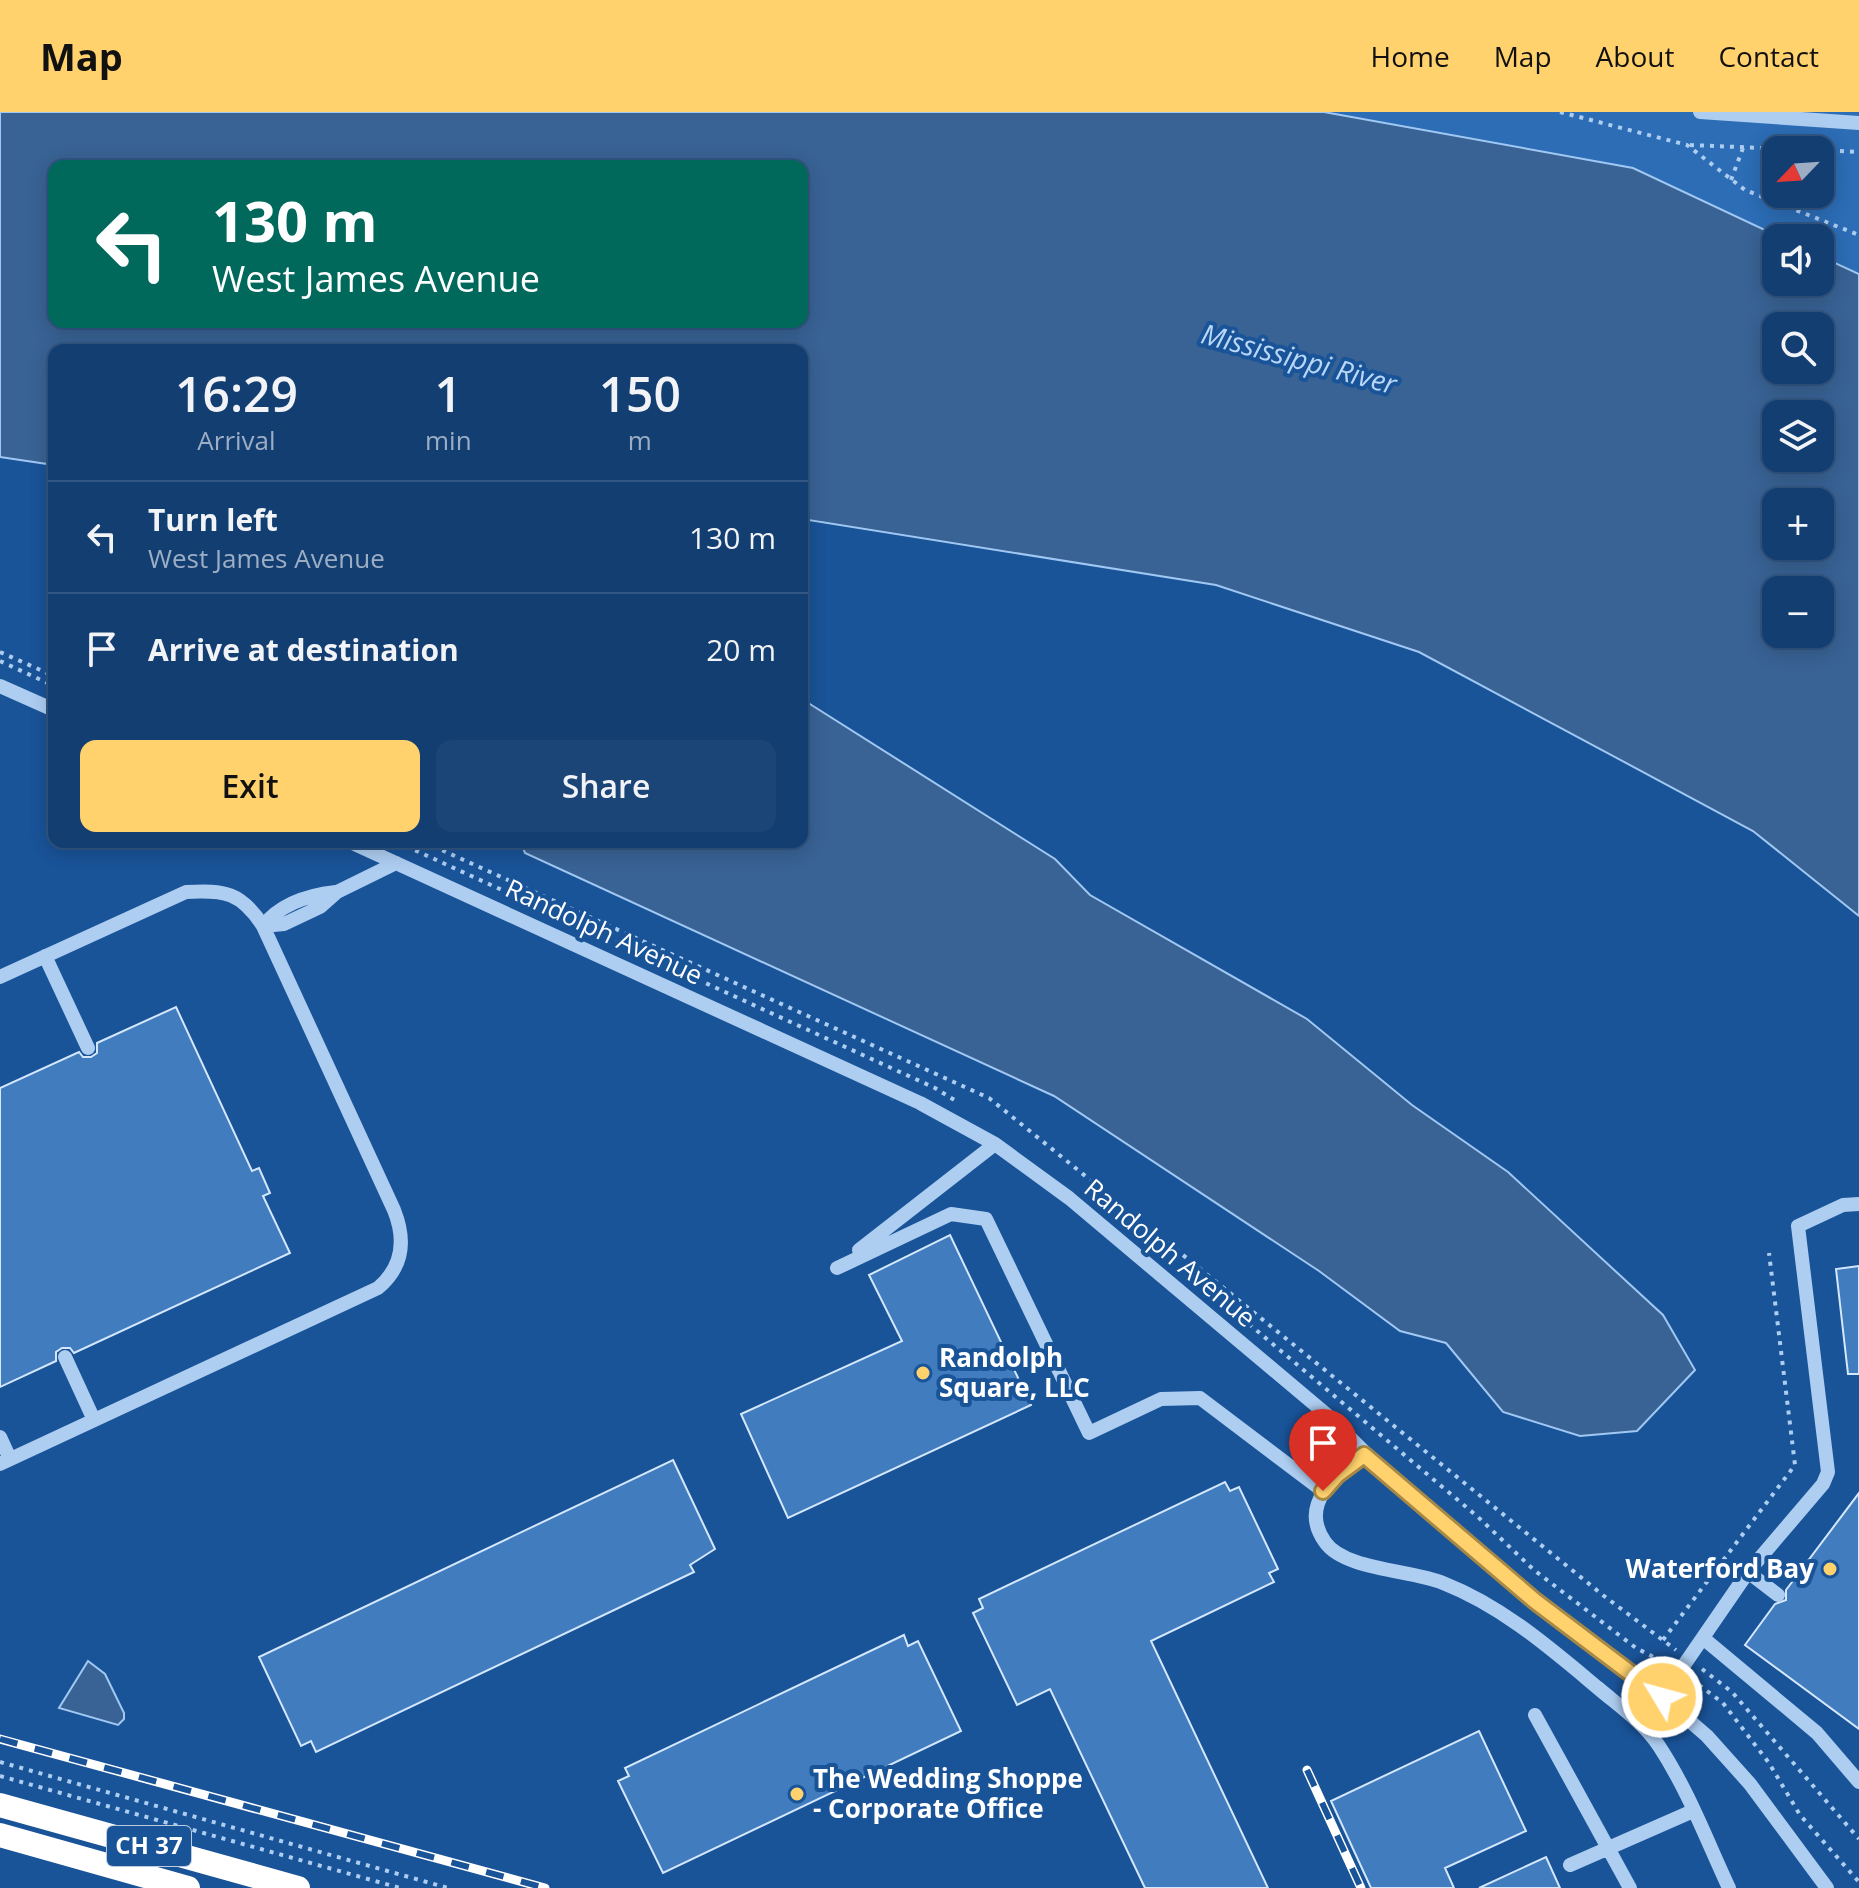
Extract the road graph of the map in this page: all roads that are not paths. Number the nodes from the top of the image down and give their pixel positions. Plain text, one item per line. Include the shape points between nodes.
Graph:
1 (1700, 112) edge
2 (1859, 123) edge
3 (0, 686) edge
4 (48, 707) edge
5 (363, 848) edge
6 (396, 863) junction
7 (263, 926) junction
8 (45, 956) junction
9 (0, 977) edge
10 (88, 1048) dead end
11 (995, 1144) junction
12 (1859, 1204) edge
13 (65, 1357) dead end
14 (94, 1420) junction
15 (0, 1437) edge
16 (1364, 1455) junction
17 (5, 1461) edge
18 (1323, 1491) junction
19 (1748, 1572) junction
20 (1778, 1595) dead end
21 (1703, 1638) junction
22 (1662, 1697) junction
23 (1535, 1715) dead end
24 (1859, 1782) edge
25 (0, 1805) edge
26 (1693, 1811) junction
27 (0, 1835) edge
28 (1610, 1848) junction
29 (1570, 1865) dead end
30 (188, 1888) edge
31 (298, 1888) edge
32 (1630, 1888) edge
33 (1729, 1888) edge
34 (1827, 1888) edge

1 - 2 street
3 - 4 street
5 - 6 street, Randolph Avenue
6 - 7 street via 337,892 320,907 284,924
6 - 11 street, Randolph Avenue via 920,1103
7 - 8 street via 237,896 186,892
7 - 14 street via 398,1219 402,1247 397,1266 378,1288
8 - 9 street
8 - 10 street
11 - 16 street, Randolph Avenue via 1069,1198 1326,1414
11 - 18 street via 837,1268 951,1214 986,1219 1089,1433 1161,1399 1200,1398
12 - 19 street via 1843,1205 1798,1226 1828,1472
13 - 14 street
14 - 17 street
15 - 17 street
16 - 18 street
16 - 22 street, Randolph Avenue via 1535,1601
18 - 26 street via 1316,1525 1337,1554 1443,1582 1541,1641 1658,1744
19 - 20 street
19 - 21 street
21 - 22 street
21 - 24 street via 1817,1733
22 - 34 street, Randolph Avenue via 1750,1784
23 - 28 street
25 - 31 highway, CH 37
26 - 28 street
26 - 33 street
27 - 30 highway, CH 37
28 - 29 street
28 - 32 street

